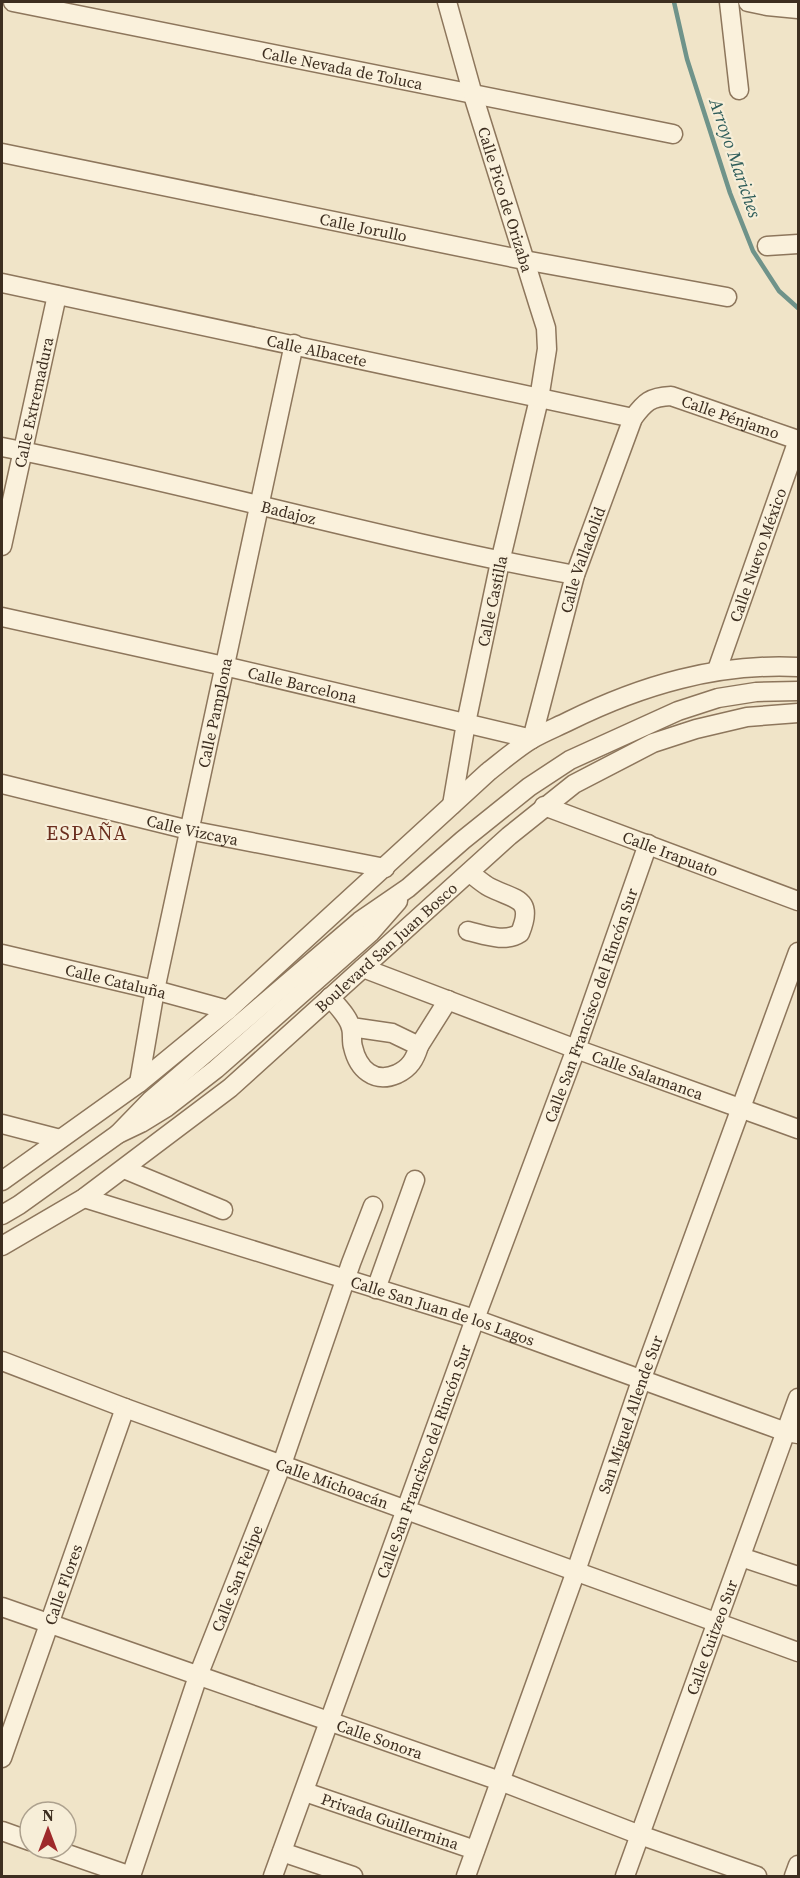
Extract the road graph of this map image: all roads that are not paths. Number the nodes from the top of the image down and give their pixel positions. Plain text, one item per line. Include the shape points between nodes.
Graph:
1 (13, 2) edge
2 (447, 2) edge
3 (729, 2) edge
4 (748, 2) edge
5 (798, 9) edge
6 (739, 90) dead end
7 (473, 95) junction
8 (673, 135) dead end
9 (2, 153) edge
10 (798, 244) edge
11 (766, 246) dead end
12 (525, 260) junction
13 (2, 283) edge
14 (57, 295) junction
15 (727, 297) dead end
16 (294, 345) junction
17 (661, 396) joint
18 (539, 399) junction
19 (633, 418) junction
20 (798, 440) edge
21 (2, 447) edge
22 (24, 451) junction
23 (260, 504) junction
24 (2, 546) edge
25 (500, 562) junction
26 (575, 575) junction
27 (2, 616) edge
28 (224, 666) junction
29 (798, 667) edge
30 (717, 670) junction
31 (798, 691) edge
32 (798, 714) edge
33 (466, 723) junction
34 (532, 739) junction
35 (2, 783) edge
36 (452, 805) junction
37 (544, 806) junction
38 (189, 830) junction
39 (648, 844) junction
40 (385, 868) junction
41 (469, 873) junction
42 (798, 901) edge
43 (468, 931) dead end
44 (798, 952) edge
45 (2, 954) edge
46 (363, 968) junction
47 (155, 990) junction
48 (330, 997) junction
49 (448, 1000) junction
50 (228, 1010) junction
51 (351, 1027) junction
52 (419, 1046) junction
53 (576, 1049) junction
54 (139, 1083) junction
55 (741, 1109) junction
56 (2, 1124) edge
57 (798, 1129) edge
58 (60, 1139) junction
59 (124, 1169) junction
60 (2, 1180) edge
61 (415, 1180) dead end
62 (84, 1198) junction
63 (373, 1206) dead end
64 (223, 1210) dead end
65 (2, 1215) edge
66 (2, 1246) edge
67 (346, 1279) junction
68 (376, 1288) junction
69 (475, 1318) junction
70 (2, 1361) edge
71 (642, 1378) junction
72 (798, 1398) edge
73 (125, 1408) junction
74 (792, 1433) edge
75 (282, 1464) junction
76 (407, 1510) junction
77 (741, 1557) junction
78 (576, 1571) junction
79 (798, 1576) edge
80 (2, 1607) edge
81 (51, 1623) junction
82 (717, 1624) junction
83 (798, 1652) edge
84 (198, 1676) junction
85 (330, 1723) junction
86 (2, 1758) edge
87 (500, 1781) junction
88 (305, 1792) junction
89 (2, 1831) edge
90 (640, 1835) junction
91 (18, 1837) edge
92 (475, 1850) junction
93 (282, 1852) junction
94 (78, 1858) edge
95 (798, 1864) edge
96 (131, 1876) edge
97 (273, 1876) edge
98 (353, 1876) edge
99 (466, 1876) edge
100 (625, 1876) edge
101 (757, 1876) edge
102 (794, 1876) edge

1 - 7 street, Calle Nevada de Toluca
2 - 7 street, Calle Pico de Orizaba
3 - 6 street
4 - 5 street
7 - 8 street, Calle Nevada de Toluca
7 - 12 street, Calle Pico de Orizaba
9 - 12 street, Calle Jorullo
10 - 11 street
12 - 15 street, Calle Jorullo
12 - 18 street, Calle Pico de Orizaba via 546,328 547,349
13 - 14 street, Calle Albacete
14 - 16 street, Calle Albacete
14 - 22 street, Calle Extremadura
16 - 18 street, Calle Albacete
16 - 23 street, Calle Pamplona
17 - 19 street, Calle Valladolid via 647,401
17 - 20 street, Calle Pénjamo via 671,396
18 - 19 street, Calle Albacete
18 - 25 street, Calle Castilla
19 - 26 street, Calle Valladolid
20 - 30 street, Calle Nuevo México
21 - 22 street, Badajoz
22 - 23 street, Badajoz
22 - 24 street, Calle Extremadura
23 - 25 street, Badajoz
23 - 28 street, Calle Pamplona
25 - 26 street, Badajoz
25 - 33 street, Calle Castilla
26 - 34 street, Calle Valladolid
27 - 28 street, Calle Barcelona
28 - 33 street, Calle Barcelona
28 - 38 street, Calle Pamplona
29 - 30 street
30 - 34 street via 609,701
31 - 65 street via 718,698 678,711 570,760 528,787 408,888 360,921 151,1100 118,1134
32 - 37 street, Boulevard San Juan Bosco via 747,717 653,743 573,784
33 - 34 street, Calle Barcelona
33 - 36 street, Calle Castilla
34 - 36 street
35 - 38 street, Calle Vizcaya
36 - 40 street
37 - 39 street, Calle Irapuato
37 - 41 street, Boulevard San Juan Bosco
38 - 40 street, Calle Vizcaya
38 - 47 street, Calle Pamplona
39 - 42 street, Calle Irapuato
39 - 53 street, Calle San Francisco del Rincón Sur
40 - 50 street
41 - 43 street via 520,901 525,916 515,937
41 - 46 street, Boulevard San Juan Bosco
44 - 55 street, San Miguel Allende Sur
45 - 47 street, Calle Cataluña
46 - 48 street, Boulevard San Juan Bosco
46 - 49 street, Calle Salamanca
47 - 50 street, Calle Cataluña
47 - 54 street, Calle Pamplona
48 - 51 street
48 - 59 street, Boulevard San Juan Bosco via 230,1088
49 - 52 street
49 - 53 street, Calle Salamanca
50 - 54 street
51 - 52 street via 392,1033
51 - 52 street via 357,1061 363,1070 376,1077 403,1071
53 - 55 street, Calle Salamanca
53 - 69 street, Calle San Francisco del Rincón Sur
54 - 58 street
55 - 57 street, Calle Salamanca
55 - 71 street, San Miguel Allende Sur
56 - 58 street
58 - 60 street
59 - 62 street, Boulevard San Juan Bosco
59 - 64 street
61 - 68 street
62 - 66 street, Boulevard San Juan Bosco
62 - 67 street, Calle San Juan de los Lagos
63 - 67 street, Calle San Felipe
67 - 68 street, Calle San Juan de los Lagos
67 - 75 street, Calle San Felipe
68 - 69 street, Calle San Juan de los Lagos
69 - 71 street, Calle San Juan de los Lagos
69 - 76 street, Calle San Francisco del Rincón Sur
70 - 73 street, Calle Michoacán
71 - 74 street, Calle San Juan de los Lagos
71 - 78 street, San Miguel Allende Sur
72 - 74 street, Calle Cuitzeo Sur
73 - 75 street, Calle Michoacán
73 - 81 street, Calle Flores
74 - 77 street, Calle Cuitzeo Sur
75 - 76 street, Calle Michoacán
75 - 84 street, Calle San Felipe
76 - 78 street, Calle Michoacán
76 - 85 street, Calle San Francisco del Rincón Sur
77 - 79 street
77 - 82 street, Calle Cuitzeo Sur
78 - 82 street, Calle Michoacán
78 - 87 street, San Miguel Allende Sur
80 - 81 street, Calle Sonora
81 - 84 street, Calle Sonora
81 - 86 street, Calle Flores
82 - 83 street, Calle Michoacán
82 - 90 street, Calle Cuitzeo Sur
84 - 85 street, Calle Sonora
84 - 96 street, Calle San Felipe
85 - 87 street, Calle Sonora
85 - 88 street, Calle San Francisco del Rincón Sur
87 - 90 street, Calle Sonora
87 - 92 street, San Miguel Allende Sur
88 - 92 street, Privada Guillermina
88 - 93 street, Calle San Francisco del Rincón Sur
89 - 91 street
90 - 100 street, Calle Cuitzeo Sur
90 - 101 street, Calle Sonora
92 - 99 street, San Miguel Allende Sur
93 - 97 street, Calle San Francisco del Rincón Sur
93 - 98 street
94 - 96 street
95 - 102 street

